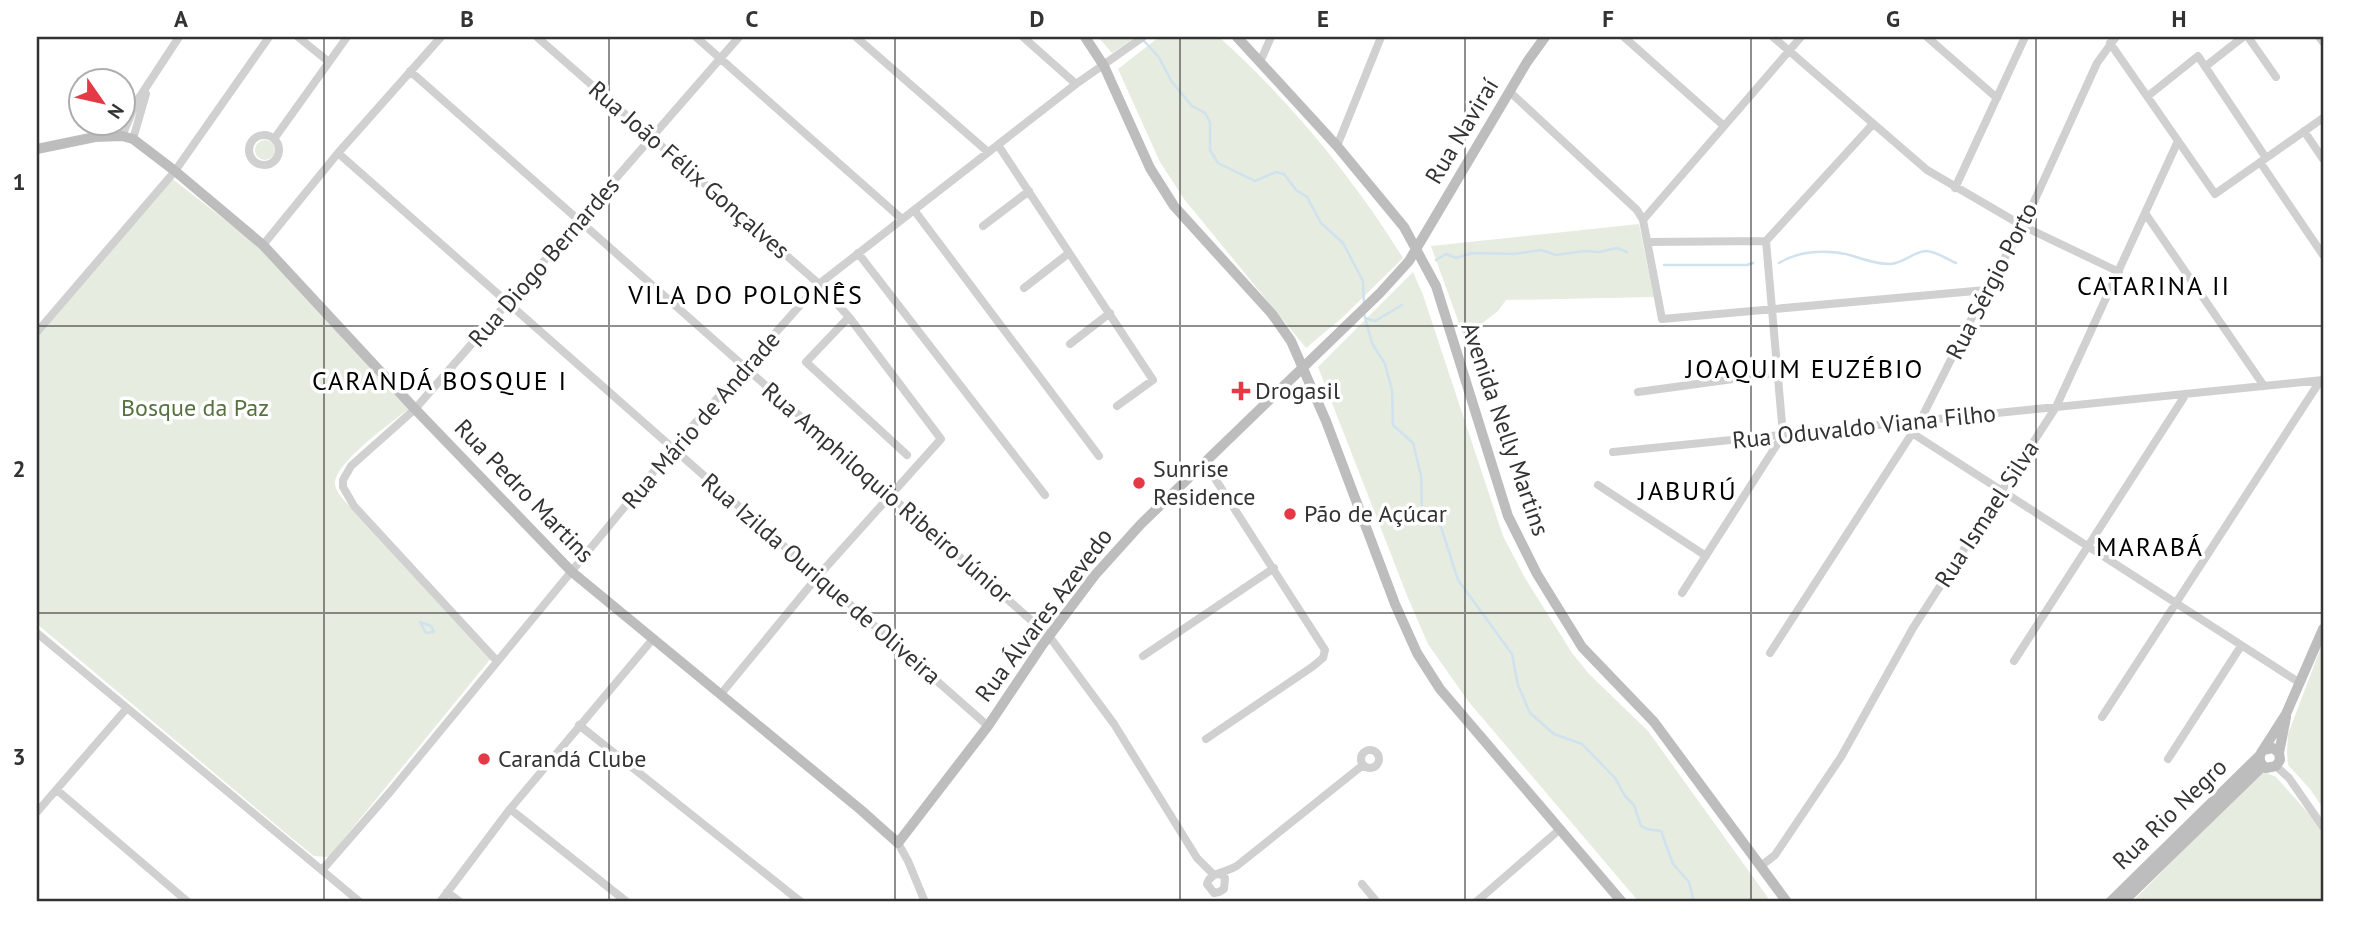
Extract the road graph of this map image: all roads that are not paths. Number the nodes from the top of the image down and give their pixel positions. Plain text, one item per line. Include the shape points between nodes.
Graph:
1 (179, 37) edge
2 (269, 37) edge
3 (298, 37) edge
4 (347, 37) edge
5 (441, 37) edge
6 (537, 37) edge
7 (696, 37) edge
8 (739, 37) edge
9 (856, 37) edge
10 (1023, 37) edge
11 (1085, 37) edge
12 (1143, 37) edge
13 (1237, 37) edge
14 (1271, 37) edge
15 (1381, 37) edge
16 (1545, 37) edge
17 (1623, 37) edge
18 (1773, 37) edge
19 (1801, 37) edge
20 (1927, 37) edge
21 (2025, 37) edge
22 (2246, 37) edge
23 (2319, 37) edge
24 (2113, 40) edge
25 (2323, 42) edge
26 (1789, 51) junction
27 (720, 58) junction
28 (329, 62) junction
29 (1260, 62) junction
30 (1104, 66) junction
31 (2206, 66) junction
32 (410, 71) junction
33 (2276, 78) dead end
34 (1076, 84) junction
35 (1510, 92) junction
36 (2148, 96) junction
37 (1997, 98) junction
38 (2323, 118) edge
39 (1873, 124) junction
40 (1724, 127) junction
41 (2304, 131) junction
42 (128, 138) junction
43 (651, 138) junction
44 (274, 139) dead end
45 (2178, 141) junction
46 (998, 145) junction
47 (1337, 146) junction
48 (37, 149) edge
49 (988, 152) junction
50 (338, 153) junction
51 (2323, 159) edge
52 (2263, 160) junction
53 (175, 171) junction
54 (1955, 188) junction
55 (1029, 191) junction
56 (914, 210) junction
57 (2145, 213) junction
58 (902, 219) junction
59 (1643, 220) junction
60 (580, 221) junction
61 (983, 226) dead end
62 (2023, 226) junction
63 (1766, 241) junction
64 (1647, 242) junction
65 (263, 245) junction
66 (1417, 248) junction
67 (858, 253) junction
68 (1069, 253) junction
69 (2323, 255) edge
70 (2119, 272) junction
71 (819, 284) junction
72 (1024, 288) dead end
73 (1986, 290) junction
74 (508, 301) junction
75 (1772, 310) junction
76 (1110, 313) junction
77 (849, 317) junction
78 (37, 332) edge
79 (1070, 344) dead end
80 (1304, 367) junction
81 (745, 368) junction
82 (1777, 373) junction
83 (2322, 380) edge
84 (2264, 386) junction
85 (1638, 392) dead end
86 (2186, 394) junction
87 (1117, 407) dead end
88 (2056, 407) junction
89 (415, 409) junction
90 (1920, 421) junction
91 (1912, 433) junction
92 (1783, 435) junction
93 (673, 448) junction
94 (1613, 452) dead end
95 (908, 455) dead end
96 (1099, 456) dead end
97 (1205, 463) junction
98 (1598, 485) dead end
99 (2002, 491) junction
100 (1045, 495) dead end
101 (891, 496) junction
102 (2088, 546) junction
103 (1706, 556) junction
104 (1274, 568) junction
105 (572, 572) junction
106 (818, 576) junction
107 (1682, 593) dead end
108 (2176, 603) junction
109 (2323, 629) edge
110 (37, 633) edge
111 (1049, 636) junction
112 (652, 640) junction
113 (2241, 646) junction
114 (1770, 653) dead end
115 (1143, 656) dead end
116 (496, 660) junction
117 (2014, 661) dead end
118 (2300, 683) junction
119 (721, 694) junction
120 (127, 708) junction
121 (2286, 714) junction
122 (2102, 717) dead end
123 (579, 725) junction
124 (988, 726) junction
125 (1206, 739) dead end
126 (2279, 752) junction
127 (2262, 757) junction
128 (2168, 759) dead end
129 (1363, 765) dead end
130 (2276, 766) junction
131 (57, 790) junction
132 (510, 809) junction
133 (37, 812) edge
134 (2323, 827) edge
135 (1559, 830) junction
136 (898, 843) junction
137 (1761, 866) junction
138 (323, 869) junction
139 (1362, 884) dead end
140 (447, 892) junction
141 (188, 902) edge
142 (360, 902) edge
143 (440, 902) edge
144 (460, 902) edge
145 (627, 902) edge
146 (801, 902) edge
147 (925, 902) edge
148 (1377, 902) edge
149 (1476, 902) edge
150 (1622, 902) edge
151 (1787, 902) edge
152 (2110, 902) edge
153 (2123, 902) edge

1 - 42 street via 129,116
2 - 53 street
3 - 28 street
4 - 28 street
5 - 32 street
6 - 43 street, Rua João Félix Gonçalves
7 - 27 street
8 - 27 street, Rua Diogo Bernardes
9 - 49 street
10 - 34 street
11 - 30 main road
12 - 30 street, Rua Mário de Andrade
13 - 29 main road, Avenida Nelly Martins
14 - 29 street
15 - 47 street
16 - 35 main road, Rua Naviraí
17 - 40 street
18 - 26 street
19 - 26 street
20 - 37 street
21 - 37 street
22 - 31 street
22 - 33 street
23 - 25 street
24 - 36 street
24 - 62 street, Rua Sérgio Porto via 2097,63
26 - 39 street
26 - 40 street
27 - 43 street, Rua Diogo Bernardes
27 - 58 street
28 - 44 street
29 - 47 main road, Avenida Nelly Martins
30 - 34 street, Rua Mário de Andrade
30 - 80 main road via 1150,168 1174,206 1274,317
31 - 36 street via 2198,56
31 - 52 street
32 - 50 street
32 - 60 street, Rua Amphiloquio Ribeiro Júnior
34 - 46 street, Rua Mário de Andrade
35 - 59 street
35 - 66 main road, Rua Naviraí
36 - 45 street
37 - 54 street
38 - 41 street
39 - 54 street
39 - 63 street
40 - 59 street
41 - 51 street
41 - 52 street
42 - 48 main road via 96,137
42 - 53 main road, Rua Pedro Martins
43 - 60 street, Rua Diogo Bernardes
43 - 71 street, Rua João Félix Gonçalves
45 - 52 street via 2215,194
45 - 57 street, Rua Ismael Silva
46 - 49 street, Rua Mário de Andrade
46 - 55 street
47 - 66 main road, Avenida Nelly Martins
49 - 56 street, Rua Mário de Andrade
50 - 65 street
50 - 74 street, Rua Izilda Ourique de Oliveira
52 - 69 street
53 - 65 main road, Rua Pedro Martins
53 - 78 street
54 - 62 street
55 - 61 street
55 - 68 street
56 - 58 street, Rua Mário de Andrade
56 - 96 street
57 - 70 street, Rua Ismael Silva
57 - 84 street
58 - 67 street, Rua Mário de Andrade
59 - 64 street
60 - 74 street, Rua Diogo Bernardes
60 - 81 street, Rua Amphiloquio Ribeiro Júnior
62 - 70 street
62 - 73 street, Rua Sérgio Porto
63 - 64 street
63 - 75 street
64 - 75 street via 1662,319
65 - 89 main road, Rua Pedro Martins
66 - 80 main road, Rua Álvares Azevedo via 1380,293
66 - 137 main road, Avenida Nelly Martins via 1436,286 1508,516 1536,574 1581,648 1654,722
67 - 71 street, Rua Mário de Andrade
67 - 100 street
68 - 72 street
68 - 76 street
70 - 88 street, Rua Ismael Silva
71 - 77 street, Rua João Félix Gonçalves
71 - 81 street, Rua Mário de Andrade
73 - 75 street
73 - 90 street, Rua Sérgio Porto
74 - 89 street, Rua Diogo Bernardes
74 - 93 street, Rua Izilda Ourique de Oliveira
75 - 82 street
76 - 79 street
76 - 87 street via 1153,380
77 - 95 street via 806,362
77 - 101 street, Rua João Félix Gonçalves via 941,439
80 - 97 main road, Rua Álvares Azevedo
80 - 135 main road via 1417,653 1440,689
81 - 93 street, Rua Mário de Andrade
81 - 101 street, Rua Amphiloquio Ribeiro Júnior
82 - 85 street
82 - 92 street
83 - 84 street, Rua Oduvaldo Viana Filho
83 - 108 street
84 - 86 street, Rua Oduvaldo Viana Filho
86 - 88 street, Rua Oduvaldo Viana Filho
86 - 102 street
88 - 90 street, Rua Oduvaldo Viana Filho
88 - 99 street, Rua Ismael Silva
89 - 105 main road, Rua Pedro Martins
89 - 116 street, Rua Diogo Bernardes via 351,466 344,480 346,494
90 - 91 street, Rua Sérgio Porto
90 - 92 street, Rua Oduvaldo Viana Filho
91 - 99 street
91 - 114 street, Rua Sérgio Porto
92 - 94 street, Rua Oduvaldo Viana Filho
92 - 103 street
93 - 105 street, Rua Mário de Andrade
93 - 106 street, Rua Izilda Ourique de Oliveira
97 - 104 street
97 - 111 main road, Rua Álvares Azevedo via 1122,544
98 - 103 street
99 - 102 street
99 - 137 street, Rua Ismael Silva via 1913,628 1841,757 1775,855
101 - 106 street
101 - 111 street, Rua Amphiloquio Ribeiro Júnior
102 - 108 street
102 - 117 street
103 - 107 street
104 - 115 street
104 - 125 street via 1316,633 1325,650 1322,658
105 - 112 main road, Rua Pedro Martins
105 - 116 street, Rua Mário de Andrade
106 - 119 street
106 - 124 street, Rua Izilda Ourique de Oliveira
108 - 113 street
108 - 122 street
109 - 118 main road, Rua Rio Negro
110 - 120 street
111 - 124 main road, Rua Álvares Azevedo
111 - 129 street, Rua Amphiloquio Ribeiro Júnior via 1114,724 1197,858 1216,874 1238,865
112 - 119 main road, Rua Pedro Martins
112 - 123 street
113 - 118 street
113 - 128 street
116 - 138 street, Rua Mário de Andrade
118 - 121 main road, Rua Rio Negro
119 - 136 main road, Rua Pedro Martins
120 - 131 street
120 - 138 street
121 - 126 main road, Rua Rio Negro
121 - 127 main road, Rua Rio Negro
123 - 132 street
123 - 146 street
124 - 136 main road, Rua Álvares Azevedo
126 - 127 main road via 2270,747
126 - 130 main road
127 - 130 main road via 2270,769
127 - 152 main road, Rua Rio Negro
127 - 153 main road, Rua Rio Negro
130 - 134 street
131 - 133 street
131 - 141 street
132 - 140 street
132 - 145 street
135 - 149 street
135 - 150 main road
136 - 147 street, Rua Pedro Martins
137 - 151 main road, Avenida Nelly Martins
138 - 142 street
139 - 148 street
140 - 143 street
140 - 144 street

